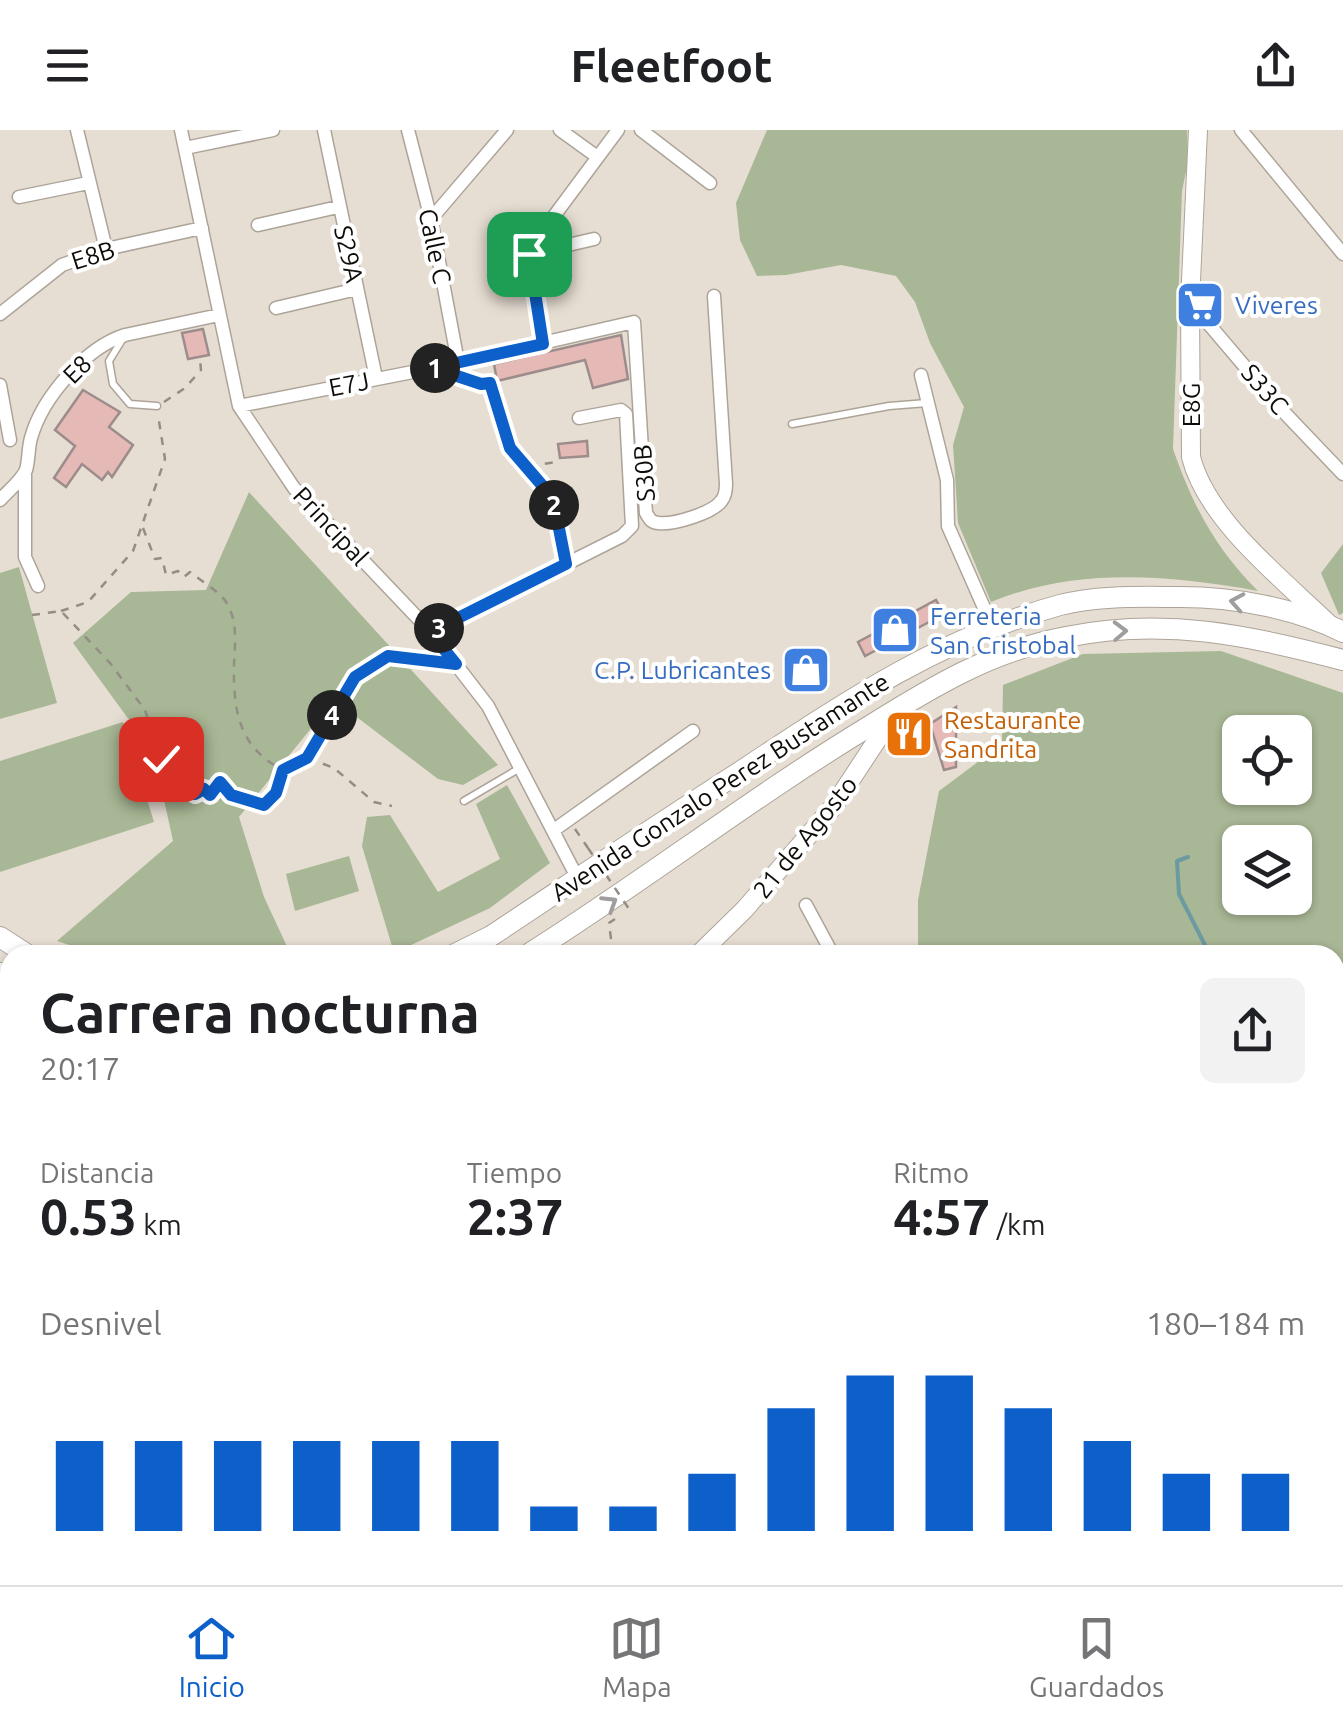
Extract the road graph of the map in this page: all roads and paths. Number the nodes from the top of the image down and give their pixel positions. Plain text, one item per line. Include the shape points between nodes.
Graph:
1 (77, 130) edge
2 (181, 130) edge
3 (273, 130) edge
4 (324, 130) edge
5 (408, 130) edge
6 (507, 130) edge
7 (560, 130) edge
8 (618, 130) edge
9 (641, 130) edge
10 (1198, 130) edge
11 (1241, 130) edge
12 (185, 148) junction
13 (596, 156) junction
14 (88, 182) junction
15 (710, 183) dead end
16 (18, 197) dead end
17 (338, 207) junction
18 (431, 220) junction
19 (258, 225) dead end
20 (202, 228) junction
21 (594, 239) dead end
22 (106, 249) junction
23 (530, 250) junction
24 (1343, 254) edge
25 (357, 289) junction
26 (714, 296) dead end
27 (1190, 302) junction
28 (276, 308) dead end
29 (0, 314) edge
30 (219, 315) junction
31 (634, 322) joint
32 (125, 334) junction
33 (543, 344) junction
34 (200, 360) dead end
35 (458, 362) junction
36 (433, 368) junction
37 (921, 375) dead end
38 (376, 378) junction
39 (0, 385) edge
40 (928, 403) junction
41 (156, 406) junction
42 (239, 406) junction
43 (580, 418) dead end
44 (792, 424) dead end
45 (32, 435) junction
46 (5, 441) edge
47 (557, 462) dead end
48 (526, 467) junction
49 (25, 472) junction
50 (1343, 474) edge
51 (0, 500) edge
52 (144, 528) junction
53 (566, 564) junction
54 (38, 586) dead end
55 (61, 610) junction
56 (32, 615) dead end
57 (993, 628) junction
58 (1337, 630) edge
59 (430, 632) junction
60 (1343, 660) edge
61 (456, 664) junction
62 (898, 708) junction
63 (693, 732) dead end
64 (307, 758) junction
65 (161, 759) junction
66 (521, 767) junction
67 (283, 770) junction
68 (139, 775) dead end
69 (464, 801) dead end
70 (392, 806) dead end
71 (568, 820) junction
72 (554, 830) junction
73 (578, 879) junction
74 (806, 905) dead end
75 (473, 945) edge
76 (544, 945) edge
77 (612, 945) edge
78 (708, 945) edge
79 (828, 945) edge

1 - 14 street
2 - 12 street, Principal
3 - 12 street
4 - 17 street, S29A
5 - 18 street, Calle C
6 - 18 street
7 - 13 street
8 - 13 street
9 - 15 street
10 - 27 street, E8G
11 - 24 street
12 - 20 street, Principal
13 - 23 street
14 - 16 street
14 - 22 street
17 - 19 street
17 - 25 street, S29A
18 - 35 street, Calle C
20 - 22 street, E8B
20 - 30 street, Principal
21 - 23 street
22 - 29 street, E8B via 52,270
23 - 33 street
25 - 28 street
25 - 38 street, S29A
26 - 31 street, S30B via 726,484 724,498 696,516 658,523 646,513
27 - 50 street, S33C
27 - 58 street, E8G via 1195,473 1225,522
30 - 32 street, E8
30 - 42 street, Principal
31 - 33 street, E7J
32 - 41 lane via 109,361 113,384 130,404
32 - 45 street, E8 via 82,360
33 - 35 street, E7J
34 - 41 path via 201,370 185,388
35 - 36 street, E7J
36 - 38 street, E7J
36 - 48 path via 490,383 510,448
37 - 40 street
38 - 42 street, E7J
39 - 46 street
40 - 44 lane
40 - 57 street via 946,480 945,516
41 - 52 path via 166,459
42 - 59 street, Principal via 294,488
43 - 53 street via 626,414 634,514 622,536
45 - 46 street
45 - 49 street, E8
47 - 48 path
48 - 53 path via 553,498
49 - 51 street
49 - 54 street, E8 via 25,557
52 - 55 path via 133,551 88,602
52 - 67 path via 166,575 178,571 184,578 190,572 226,600 236,629 240,730 262,760
53 - 59 street
55 - 56 path
55 - 65 path via 145,710
58 -> 57 main road, Avenida Gonzalo Perez Bustamante via 1274,608 1212,597 1063,604
57 - 73 main road, Avenida Gonzalo Perez Bustamante via 867,688
59 - 61 street, Principal
62 -> 60 main road, Avenida Gonzalo Perez Bustamante via 972,666 1030,645 1108,631 1208,630
61 - 64 path via 388,656 355,677
61 - 66 street, Principal
76 -> 62 main road, Avenida Gonzalo Perez Bustamante
62 - 78 street, 21 de Agosto via 833,807
63 - 71 street
64 - 67 path
64 - 70 path via 334,768 374,802
65 - 67 path via 168,752 195,794 204,789 210,795 220,782 231,795 264,805
65 - 68 path
66 - 69 lane
66 - 72 street, Principal
71 - 72 street
71 - 77 path, bridge via 629,909 608,923
72 - 73 street, Principal
73 - 75 main road, Avenida Gonzalo Perez Bustamante
74 - 79 street

